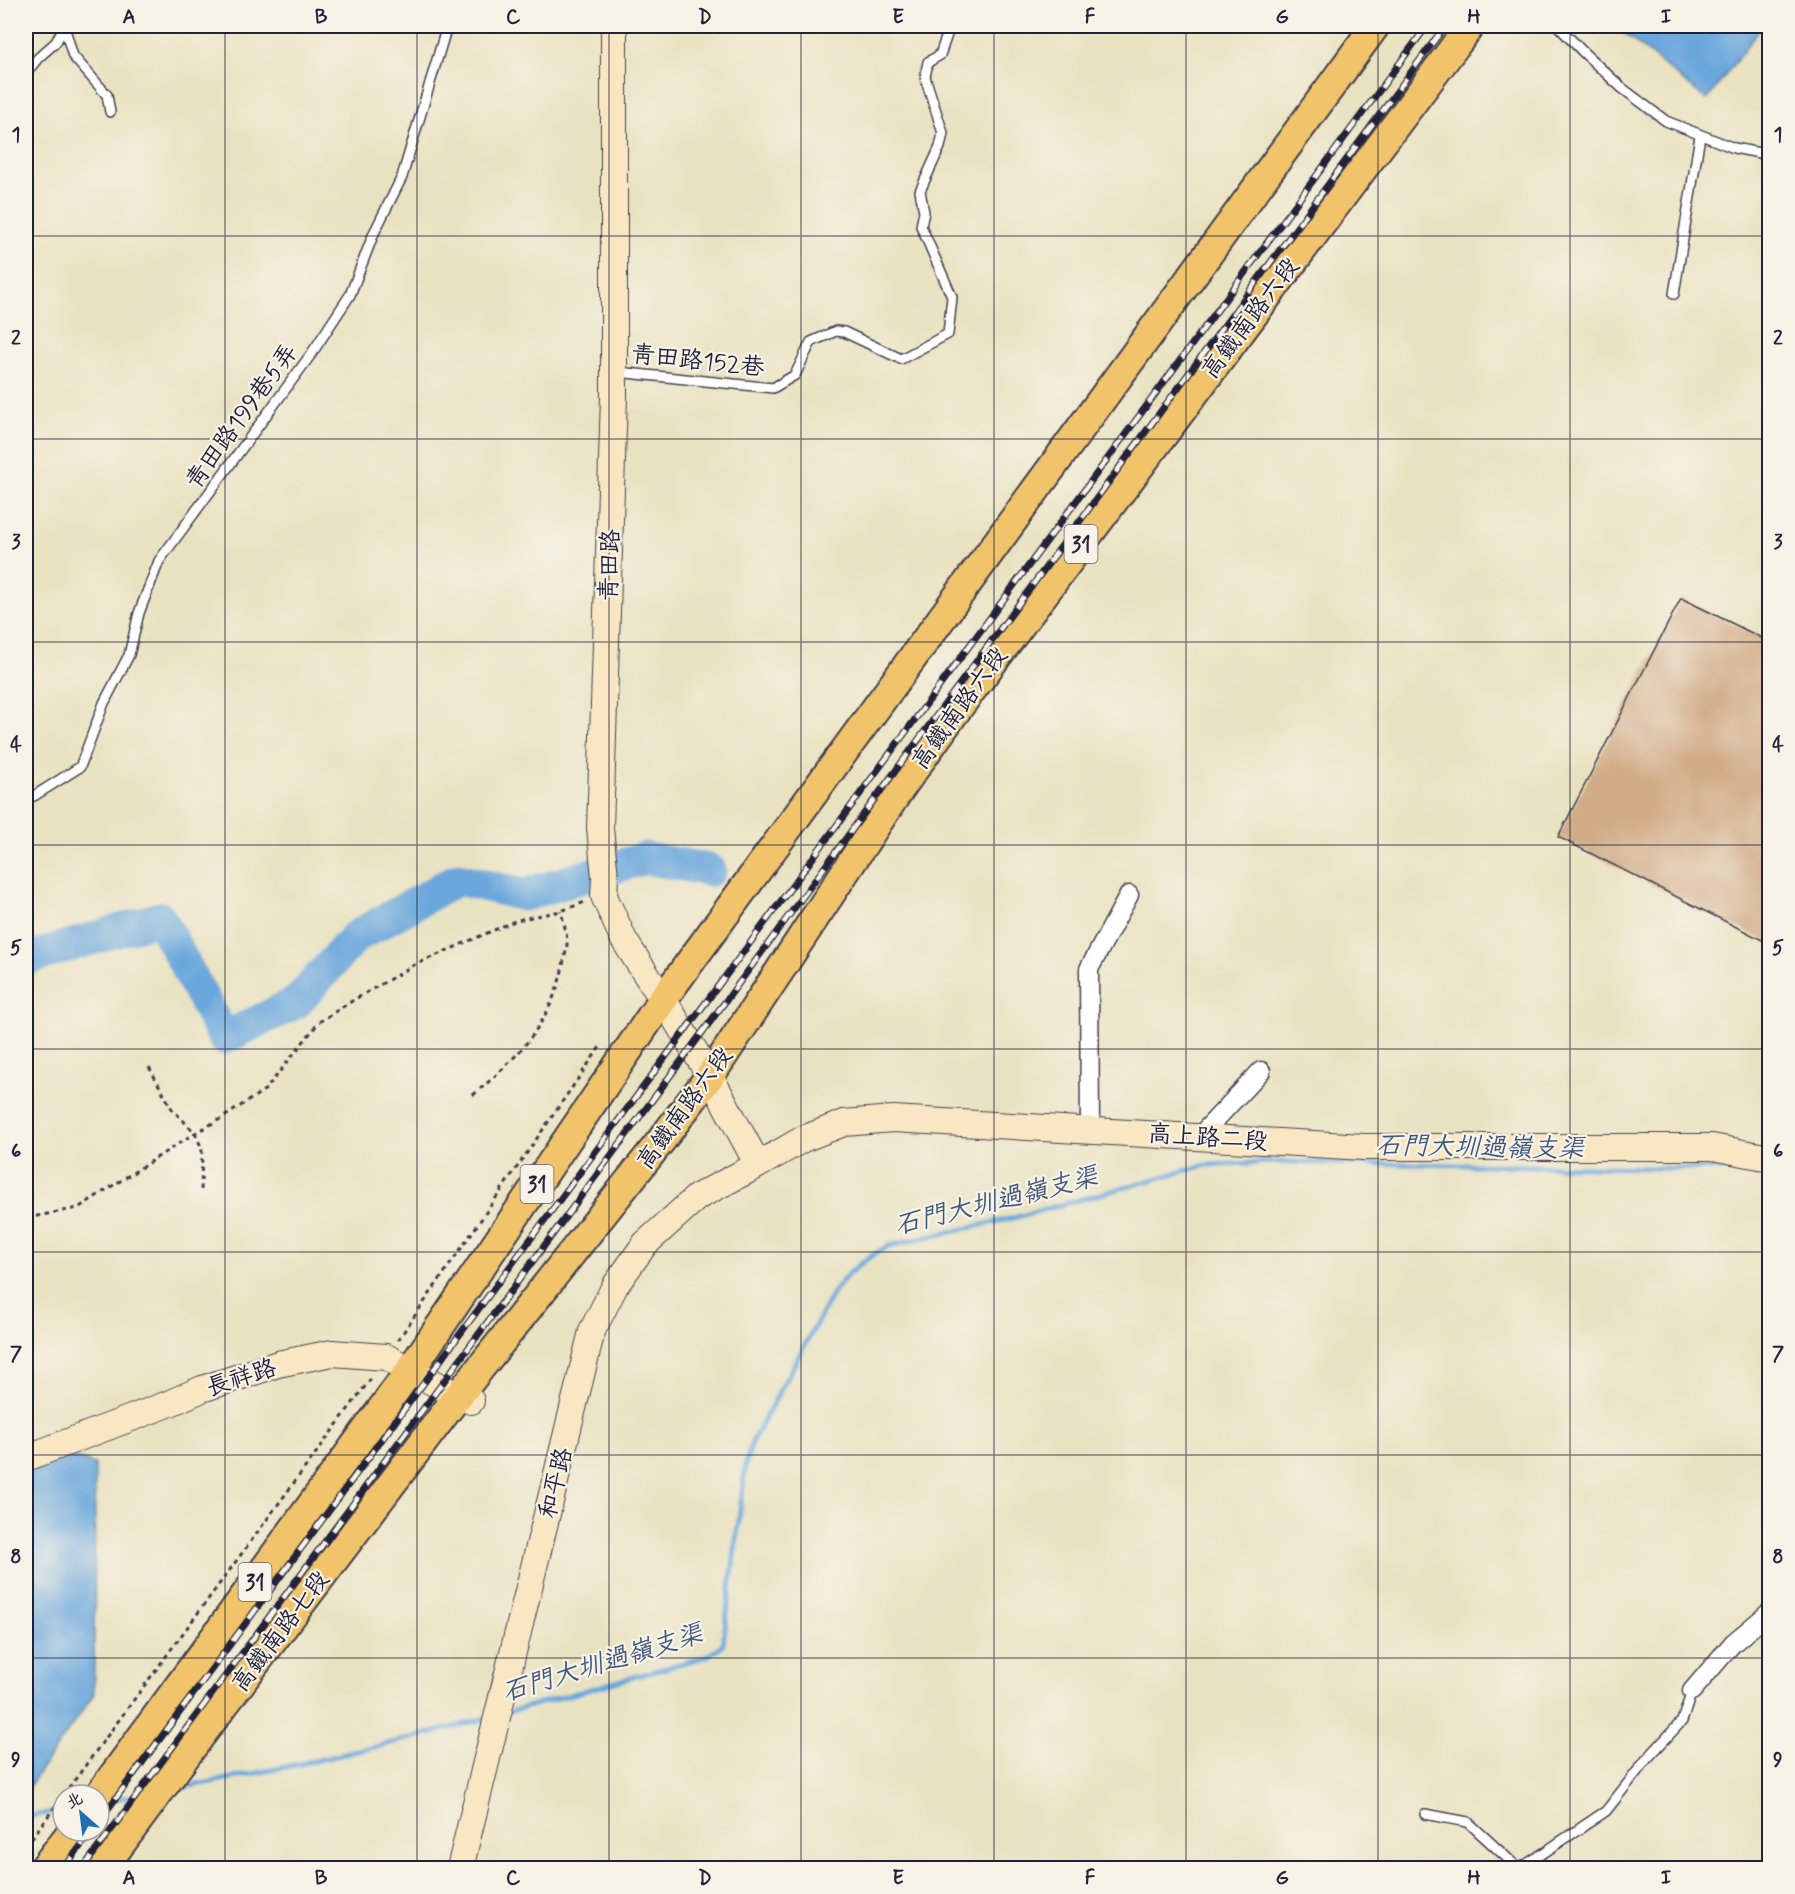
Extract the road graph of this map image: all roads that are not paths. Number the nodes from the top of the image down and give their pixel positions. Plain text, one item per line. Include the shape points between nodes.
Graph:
1 (64, 26) edge
2 (447, 26) edge
3 (615, 26) edge
4 (950, 26) edge
5 (1375, 26) edge
6 (1470, 26) edge
7 (1558, 26) edge
8 (26, 73) edge
9 (110, 112) dead end
10 (1700, 136) junction
11 (1770, 155) edge
12 (1674, 294) dead end
13 (614, 371) junction
14 (26, 795) edge
15 (1129, 895) dead end
16 (663, 999) junction
17 (1261, 1071) dead end
18 (710, 1076) junction
19 (1090, 1129) junction
20 (1199, 1137) junction
21 (1770, 1158) edge
22 (758, 1166) junction
23 (411, 1369) junction
24 (465, 1398) junction
25 (26, 1458) edge
26 (1770, 1612) edge
27 (1692, 1691) joint
28 (108, 1783) edge
29 (1425, 1814) dead end
30 (64, 1843) edge
31 (44, 1869) edge
32 (103, 1869) edge
33 (460, 1869) edge
34 (1520, 1869) edge

1 - 8 lane via 56,42
1 - 9 lane via 73,56 107,95
2 - 14 lane, 青田路199巷5弄 via 402,177 374,233 350,295 159,561 139,613 129,655 104,703 80,767 34,796
3 - 13 street, 青田路
4 - 13 lane, 青田路152巷 via 939,55 928,62 925,77 943,133 920,191 924,212 921,226 952,297 948,334 901,359 844,332 836,332 812,342 795,375 773,388
5 - 16 main road, 31
6 - 18 main road, 高鐵南路六段 / 31 via 953,715
7 - 10 lane via 1622,88 1666,121
10 - 11 lane
10 - 12 lane
13 - 16 street, 青田路 via 600,828 604,875 624,940
15 - 19 street via 1089,969
16 - 18 street, 青田路
16 - 23 main road, 31
17 - 20 street
18 - 22 street
18 - 24 main road, 高鐵南路六段 / 31
19 - 20 street, 高上路二段
19 - 22 street, 高上路二段 via 893,1119 844,1123 803,1139
20 - 21 street, 高上路二段 via 1364,1147 1712,1147
22 - 33 street, 和平路 via 697,1197 645,1244 615,1287 592,1331
23 - 24 street, 長祥路
23 - 25 street, 長祥路 via 386,1357 332,1353 278,1364 202,1389
23 - 28 main road, 高鐵南路七段 / 31
24 - 32 main road, 高鐵南路七段 / 31
26 - 27 street via 1733,1643
27 - 34 lane via 1682,1721 1606,1811
29 - 34 lane via 1468,1822
30 - 31 main road

